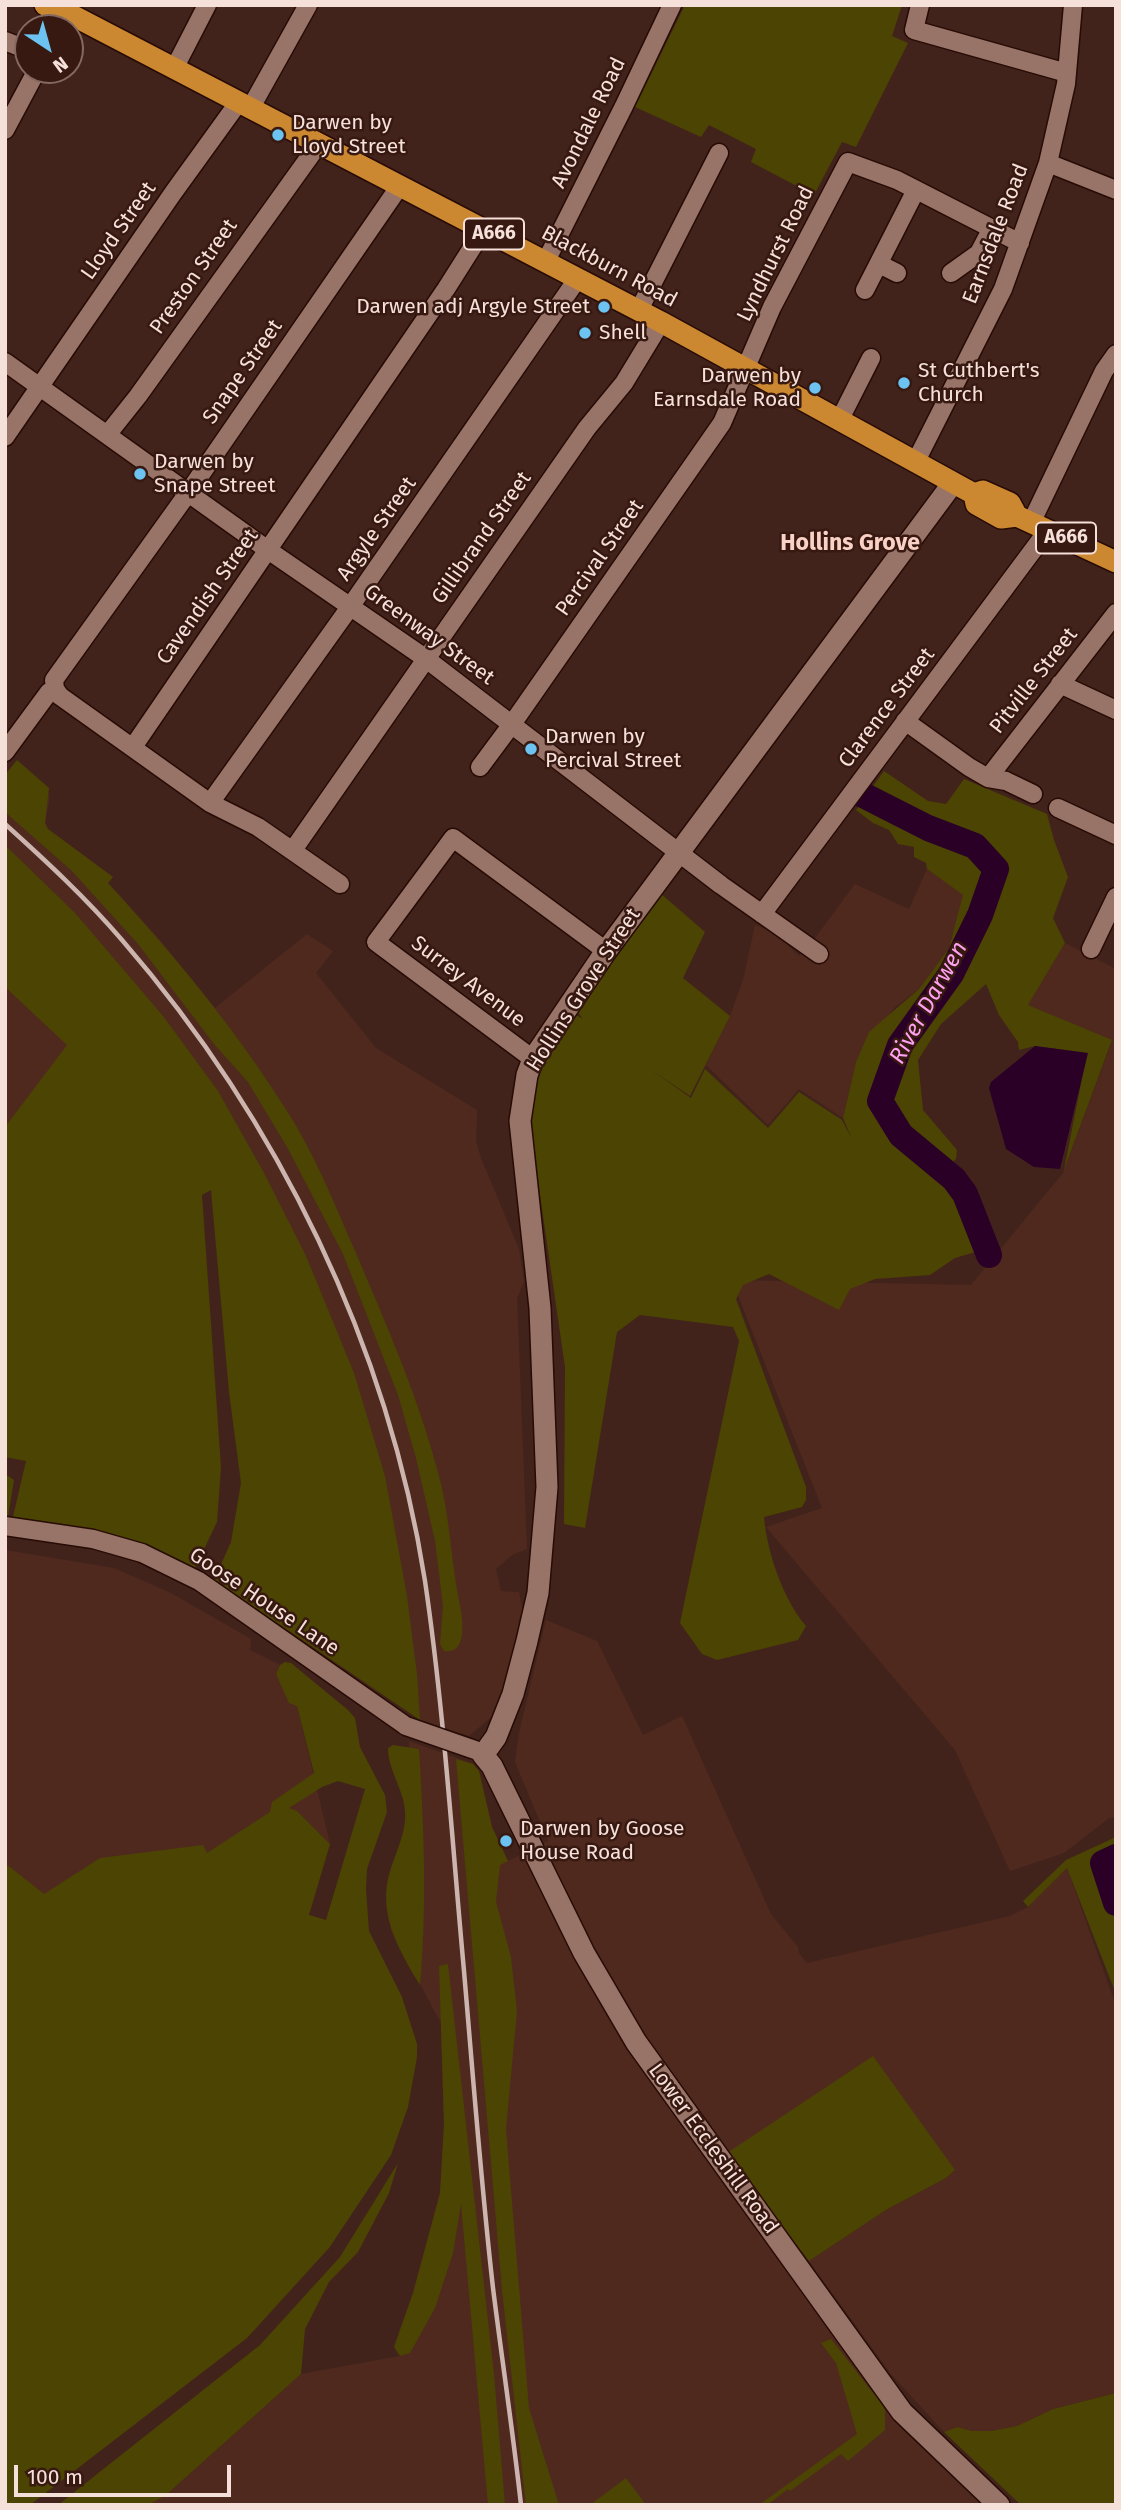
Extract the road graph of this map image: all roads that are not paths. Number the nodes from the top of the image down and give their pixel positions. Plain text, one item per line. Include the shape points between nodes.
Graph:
1 (208, 5) edge
2 (308, 5) edge
3 (672, 5) edge
4 (920, 5) edge
5 (1073, 5) edge
6 (84, 30) edge
7 (174, 69) junction
8 (1067, 74) junction
9 (30, 84) edge
10 (244, 106) junction
11 (5, 130) edge
12 (318, 145) junction
13 (719, 153) dead end
14 (1048, 163) junction
15 (399, 187) junction
16 (916, 190) junction
17 (1116, 190) edge
18 (992, 228) junction
19 (484, 229) junction
20 (1020, 243) junction
21 (546, 261) junction
22 (879, 264) junction
23 (897, 273) dead end
24 (951, 273) dead end
25 (578, 278) junction
26 (865, 290) dead end
27 (639, 310) junction
28 (662, 322) junction
29 (1116, 354) edge
30 (870, 358) dead end
31 (5, 362) edge
32 (747, 369) junction
33 (40, 387) junction
34 (839, 421) junction
35 (107, 435) junction
36 (5, 437) edge
37 (915, 463) junction
38 (953, 483) junction
39 (188, 493) junction
40 (1032, 523) junction
41 (268, 550) junction
42 (1116, 562) edge
43 (350, 607) junction
44 (1116, 613) edge
45 (425, 658) junction
46 (1060, 684) junction
47 (55, 687) junction
48 (1116, 710) edge
49 (905, 721) junction
50 (512, 724) junction
51 (133, 747) junction
52 (7, 750) edge
53 (480, 767) dead end
54 (988, 778) junction
55 (1033, 794) dead end
56 (210, 803) junction
57 (1058, 807) dead end
58 (1116, 835) edge
59 (293, 850) junction
60 (678, 851) junction
61 (340, 884) dead end
62 (1114, 907) edge
63 (762, 914) junction
64 (1091, 949) dead end
65 (606, 951) junction
66 (820, 954) dead end
67 (533, 1059) junction
68 (5, 1526) edge
69 (479, 1752) junction
70 (999, 2505) edge

1 - 7 street
2 - 10 street, Lloyd Street
3 - 21 street, Avondale Road
4 - 8 street via 914,30
5 - 8 street, Earnsdale Road
6 - 7 highway, Blackburn Road / A666
7 - 10 highway, Blackburn Road / A666
8 - 14 street, Earnsdale Road
9 - 11 street
10 - 12 highway, Blackburn Road / A666
10 - 33 street, Lloyd Street via 173,192
12 - 15 highway, Blackburn Road / A666
12 - 35 street, Preston Street
13 - 27 street
14 - 17 street
14 - 20 street, Earnsdale Road
15 - 19 highway, Blackburn Road / A666
15 - 39 street, Snape Street
16 - 18 street
16 - 22 street
16 - 32 street, Lyndhurst Road via 848,162 772,307
18 - 20 street
18 - 24 street via 979,253
19 - 21 highway, Blackburn Road / A666
19 - 41 street, Cavendish Street
20 - 37 street, Earnsdale Road via 1003,289
21 - 25 highway, Blackburn Road / A666
22 - 23 street
22 - 26 street
25 - 27 highway, Blackburn Road / A666
25 - 43 street, Argyle Street
27 - 28 highway, Blackburn Road / A666
28 - 32 highway, Blackburn Road / A666
28 - 45 street, Gillibrand Street via 624,383 587,428
29 - 40 street, Clarence Street
30 - 34 street
31 - 33 street, Greenway Street
32 - 34 highway, Blackburn Road / A666
32 - 50 street, Percival Street via 722,423
33 - 35 street, Greenway Street
33 - 36 street, Lloyd Street
34 - 37 highway, Blackburn Road / A666
35 - 39 street, Greenway Street
37 - 38 highway, Blackburn Road / A666
38 - 40 highway, Blackburn Road / A666 via 1010,503
38 - 60 street, Hollins Grove Street
39 - 41 street, Greenway Street
39 - 47 street, Snape Street via 57,674
40 - 42 highway, Blackburn Road / A666
40 - 49 street, Clarence Street
41 - 43 street, Greenway Street
41 - 51 street, Cavendish Street
43 - 45 street, Greenway Street
43 - 56 street, Argyle Street
44 - 46 street, Pitville Street
45 - 50 street, Greenway Street
45 - 59 street, Gillibrand Street
46 - 48 street
46 - 54 street, Pitville Street
47 - 51 street via 60,696
47 - 52 street, Snape Street
49 - 54 street
49 - 63 street, Clarence Street
50 - 53 street, Percival Street
50 - 60 street, Greenway Street
51 - 56 street
54 - 55 street
56 - 59 street
57 - 58 street
59 - 61 street
60 - 63 street, Greenway Street
60 - 65 street, Hollins Grove Street
62 - 64 street
63 - 66 street, Greenway Street
65 - 67 street, Hollins Grove Street
65 - 67 street, Surrey Avenue via 453,838 376,942
67 - 69 street, Hollins Grove Street via 520,1121 540,1308 547,1487 538,1593 527,1642 496,1738
68 - 69 street, Goose House Lane, bridge via 106,1542 142,1553 199,1581 406,1726
69 - 70 street, Lower Eccleshill Road via 492,1766 584,1952 636,2042 902,2412

